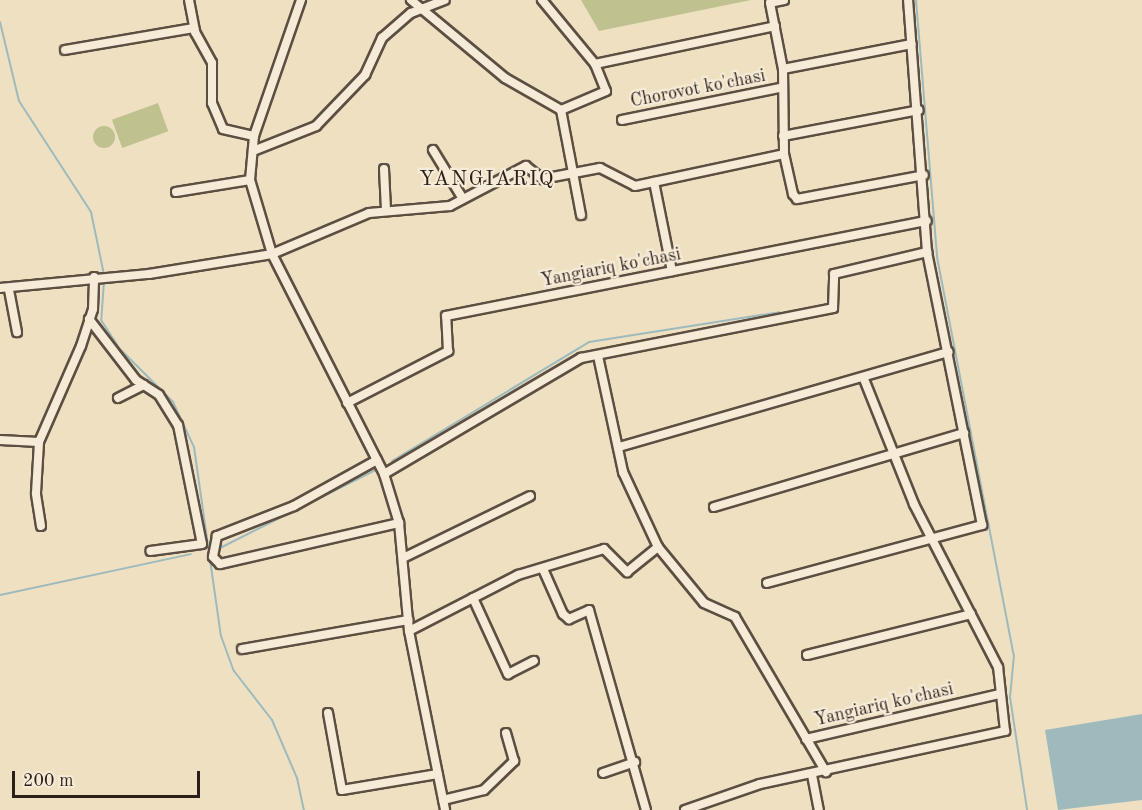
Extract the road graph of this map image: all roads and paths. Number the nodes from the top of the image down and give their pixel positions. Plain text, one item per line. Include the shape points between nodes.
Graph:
1 (189, 0) edge
2 (301, 0) edge
3 (411, 0) edge
4 (445, 0) edge
5 (542, 0) edge
6 (784, 0) edge
7 (908, 0) edge
8 (419, 11) junction
9 (775, 26) junction
10 (194, 28) junction
11 (912, 44) junction
12 (65, 50) dead end
13 (596, 64) junction
14 (783, 69) junction
15 (779, 88) junction
16 (561, 110) junction
17 (919, 110) junction
18 (622, 120) dead end
19 (254, 136) junction
20 (783, 136) junction
21 (433, 150) dead end
22 (253, 151) junction
23 (784, 154) junction
24 (384, 169) dead end
25 (577, 172) junction
26 (924, 175) junction
27 (250, 180) junction
28 (654, 182) junction
29 (176, 192) dead end
30 (463, 199) junction
31 (386, 210) junction
32 (581, 215) dead end
33 (927, 221) junction
34 (927, 252) junction
35 (272, 254) junction
36 (672, 272) junction
37 (94, 277) junction
38 (0, 288) edge
39 (9, 290) junction
40 (90, 319) junction
41 (17, 332) dead end
42 (949, 352) junction
43 (598, 356) junction
44 (864, 379) junction
45 (144, 385) junction
46 (118, 398) dead end
47 (347, 403) junction
48 (964, 433) junction
49 (0, 440) edge
50 (39, 442) junction
51 (619, 447) junction
52 (895, 452) junction
53 (377, 460) junction
54 (384, 474) junction
55 (530, 496) dead end
56 (714, 507) dead end
57 (399, 523) junction
58 (41, 526) dead end
59 (932, 540) junction
60 (658, 547) junction
61 (150, 550) dead end
62 (405, 557) junction
63 (543, 568) junction
64 (767, 583) dead end
65 (473, 598) junction
66 (970, 614) junction
67 (408, 620) junction
68 (409, 631) junction
69 (242, 649) dead end
70 (807, 655) dead end
71 (534, 661) dead end
72 (999, 694) junction
73 (328, 713) dead end
74 (506, 733) dead end
75 (806, 739) junction
76 (635, 762) junction
77 (826, 772) junction
78 (603, 773) dead end
79 (438, 774) junction
80 (812, 775) junction
81 (443, 801) junction
82 (708, 807) edge
83 (445, 810) edge
84 (645, 810) edge
85 (685, 810) edge
86 (819, 810) edge

1 - 10 street
2 - 19 street
3 - 8 street
4 - 8 street
5 - 13 street
6 - 9 street via 770,3
7 - 11 street
8 - 16 street via 505,78
8 - 22 street via 382,38 365,75 315,126
9 - 13 street
9 - 14 street
10 - 12 street
10 - 19 street via 212,63 212,103 223,129
11 - 14 street, Chorovot ko'chasi
11 - 17 street
13 - 16 street via 606,91
14 - 15 street
15 - 18 street, Chorovot ko'chasi
15 - 20 street
16 - 25 street
17 - 20 street
17 - 26 street
19 - 22 street
20 - 23 street
21 - 30 street
22 - 27 street
23 - 26 street via 797,199
23 - 28 street
24 - 31 street
25 - 28 street via 600,168 635,186
25 - 30 street via 542,179 526,166
25 - 32 street
26 - 33 street
27 - 29 street
27 - 35 street
28 - 36 street
30 - 31 street via 436,209
31 - 35 street
33 - 34 street
33 - 36 street, Yangiariq ko'chasi
34 - 42 street
34 - 43 street via 834,274 833,308
35 - 37 street via 112,278
35 - 47 street
36 - 47 street, Yangiariq ko'chasi via 446,316 448,351
37 - 39 street
37 - 40 street
38 - 39 street
39 - 41 street
40 - 45 street
40 - 50 street
42 - 44 street
42 - 48 street
43 - 51 street, Yangiariq ko'chasi
43 - 54 street via 581,358
44 - 51 street
44 - 52 street
45 - 46 street
45 - 61 street via 159,395 178,425 202,544
47 - 53 street
48 - 52 street
48 - 59 street via 982,525
49 - 50 street
50 - 58 street via 36,493
51 - 60 street, Yangiariq ko'chasi via 623,472
52 - 56 street
52 - 59 street
53 - 54 street
53 - 57 street via 294,506 217,536 213,557 220,564
54 - 57 street
55 - 62 street
57 - 62 street
59 - 64 street
59 - 66 street
60 - 63 street via 627,572 603,549
60 - 75 street, Yangiariq ko'chasi via 704,603 735,617
62 - 67 street
63 - 65 street
63 - 76 street via 563,614 569,619 589,610
65 - 68 street
65 - 71 street via 508,674
66 - 70 street
66 - 72 street via 998,667
67 - 68 street
67 - 69 street
68 - 79 street
72 - 75 street, Yangiariq ko'chasi
72 - 77 street via 1005,731
73 - 79 street via 342,790
74 - 81 street via 514,761 484,790
75 - 77 street
76 - 78 street
76 - 84 street
77 - 80 street
79 - 81 street
80 - 82 street via 760,784
80 - 86 street
81 - 83 street
82 - 85 street

